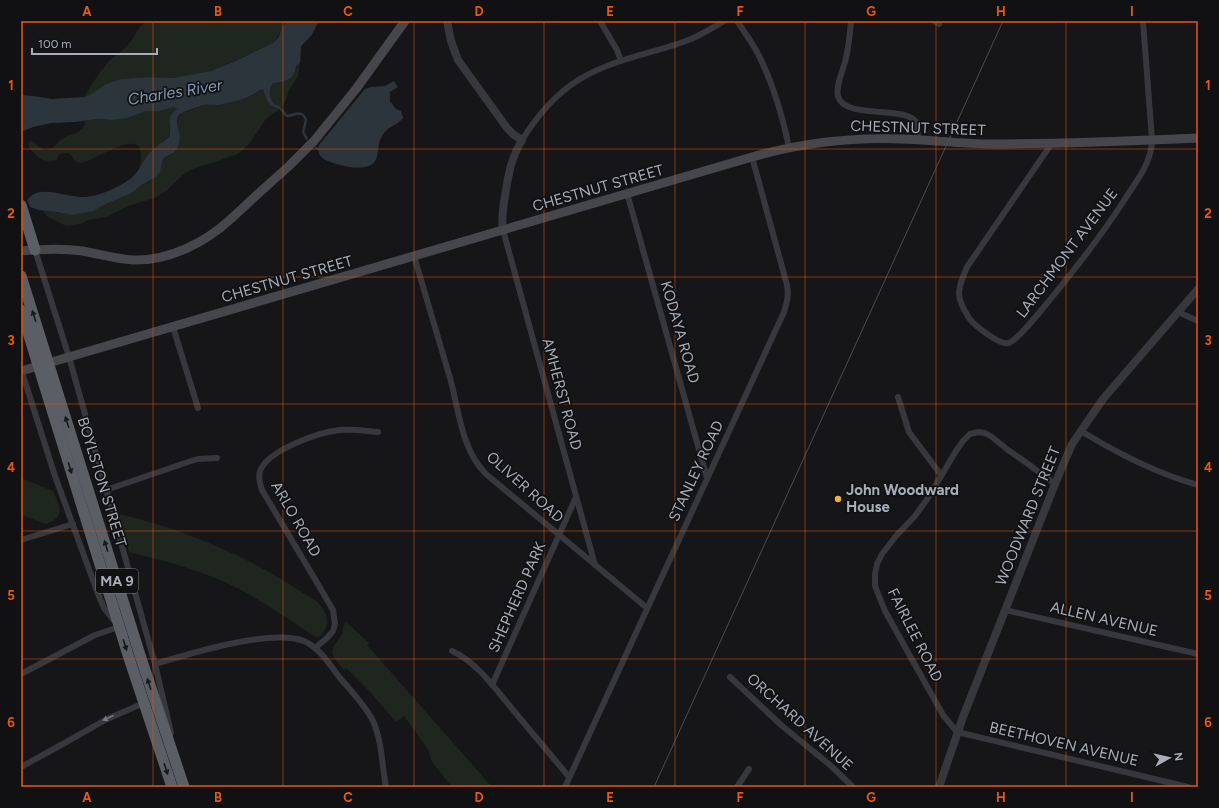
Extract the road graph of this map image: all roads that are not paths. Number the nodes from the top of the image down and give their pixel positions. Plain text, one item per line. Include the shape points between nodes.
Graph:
1 (405, 21) edge
2 (447, 21) edge
3 (600, 21) edge
4 (724, 21) edge
5 (738, 21) edge
6 (851, 21) edge
7 (1143, 21) edge
8 (621, 61) junction
9 (1198, 138) edge
10 (522, 140) junction
11 (917, 140) junction
12 (1152, 140) junction
13 (1052, 144) junction
14 (789, 147) junction
15 (752, 157) junction
16 (627, 193) junction
17 (21, 205) edge
18 (503, 230) junction
19 (35, 250) junction
20 (21, 251) edge
21 (414, 256) junction
22 (21, 276) edge
23 (1198, 289) edge
24 (21, 310) edge
25 (1178, 312) junction
26 (1198, 321) edge
27 (173, 327) junction
28 (40, 354) junction
29 (70, 358) junction
30 (21, 370) edge
31 (47, 376) junction
32 (898, 397) dead end
33 (198, 408) dead end
34 (1081, 431) junction
35 (378, 432) dead end
36 (217, 458) dead end
37 (941, 475) junction
38 (708, 478) junction
39 (1055, 484) junction
40 (1198, 485) edge
41 (106, 490) junction
42 (576, 497) junction
43 (73, 524) junction
44 (559, 536) junction
45 (21, 540) edge
46 (595, 565) junction
47 (647, 608) junction
48 (1005, 610) junction
49 (119, 626) junction
50 (315, 648) junction
51 (452, 651) dead end
52 (1198, 654) edge
53 (155, 664) junction
54 (21, 674) edge
55 (730, 677) dead end
56 (492, 685) junction
57 (144, 703) junction
58 (957, 732) junction
59 (21, 767) edge
60 (749, 769) dead end
61 (179, 772) junction
62 (569, 777) junction
63 (172, 787) edge
64 (184, 787) edge
65 (386, 787) edge
66 (565, 787) edge
67 (736, 787) edge
68 (853, 787) edge
69 (939, 787) edge
70 (1188, 787) edge

1 - 19 main road via 356,89 309,146 220,229 206,238 173,253 141,260 66,249
2 - 10 street via 453,48 461,66 507,128
3 - 8 street
4 - 8 street via 689,40
5 - 14 street via 766,72 782,117
6 - 11 street via 846,58 838,87 840,101 854,109 902,115 915,120 918,128
7 - 12 street
8 - 10 street via 587,75 565,90 546,107
9 - 12 main road, CHESTNUT STREET
10 - 18 street via 509,171 502,214
11 - 13 main road, CHESTNUT STREET via 979,144
11 - 14 main road, CHESTNUT STREET via 852,139
12 - 13 main road, CHESTNUT STREET
12 - 13 street, LARCHMONT AVENUE via 1148,161 1114,217 1025,329 1009,343 1004,343 971,321 962,307 959,288 967,267
14 - 15 main road, CHESTNUT STREET
15 - 16 main road, CHESTNUT STREET
15 - 38 street, STANLEY ROAD via 787,285 787,302
16 - 18 main road, CHESTNUT STREET
16 - 38 street, KODAYA ROAD
17 - 19 highway
18 - 21 main road, CHESTNUT STREET
18 - 42 street, AMHERST ROAD
19 - 20 main road
19 - 29 street
21 - 27 main road, CHESTNUT STREET
21 - 44 street, OLIVER ROAD via 470,453 486,474
28 -> 22 highway, BOYLSTON STREET / MA 9
23 - 25 street, WOODWARD STREET
24 - 28 highway, BOYLSTON STREET / MA 9
25 - 26 street
25 - 34 street, WOODWARD STREET via 1103,399
27 - 29 main road, CHESTNUT STREET
27 - 33 street
28 - 31 highway, BOYLSTON STREET / MA 9
29 - 30 main road, CHESTNUT STREET
29 - 41 street
30 - 43 street
31 -> 49 highway, BOYLSTON STREET / MA 9
61 -> 31 highway, BOYLSTON STREET / MA 9
32 - 37 street via 909,432
34 - 39 street, WOODWARD STREET via 1072,444
34 - 40 street via 1133,459
35 - 50 street, ARLO ROAD via 340,430 304,439 282,449 270,458 260,472 262,490 333,610 333,630
36 - 41 street via 198,459
37 - 39 street, FAIRLEE ROAD via 970,434 979,432 992,437
37 - 58 street, FAIRLEE ROAD via 915,516 882,554 877,564 875,586 885,611 931,694
38 - 47 street, STANLEY ROAD
39 - 48 street, WOODWARD STREET
41 - 53 street
42 - 44 street, SHEPHERD PARK
42 - 46 street, AMHERST ROAD
43 - 45 street
43 - 49 street via 101,601
44 - 46 street, OLIVER ROAD
44 - 56 street, SHEPHERD PARK
46 - 47 street, OLIVER ROAD
47 - 62 street, STANLEY ROAD
48 - 52 street, ALLEN AVENUE
48 - 58 street, WOODWARD STREET
49 - 54 street via 95,635
49 -> 57 highway, BOYLSTON STREET / MA 9
50 - 53 street via 304,641 277,638 217,648
50 - 65 street via 373,722 379,741
51 - 56 street via 466,659
53 - 61 street
55 - 68 street, ORCHARD AVENUE
56 - 62 street
57 -> 59 street via 107,719
57 -> 63 highway, BOYLSTON STREET / MA 9
58 - 69 street, WOODWARD STREET
58 - 70 street, BEETHOVEN AVENUE
60 - 67 street
61 - 64 highway, BOYLSTON STREET / MA 9
62 - 66 street, STANLEY ROAD

